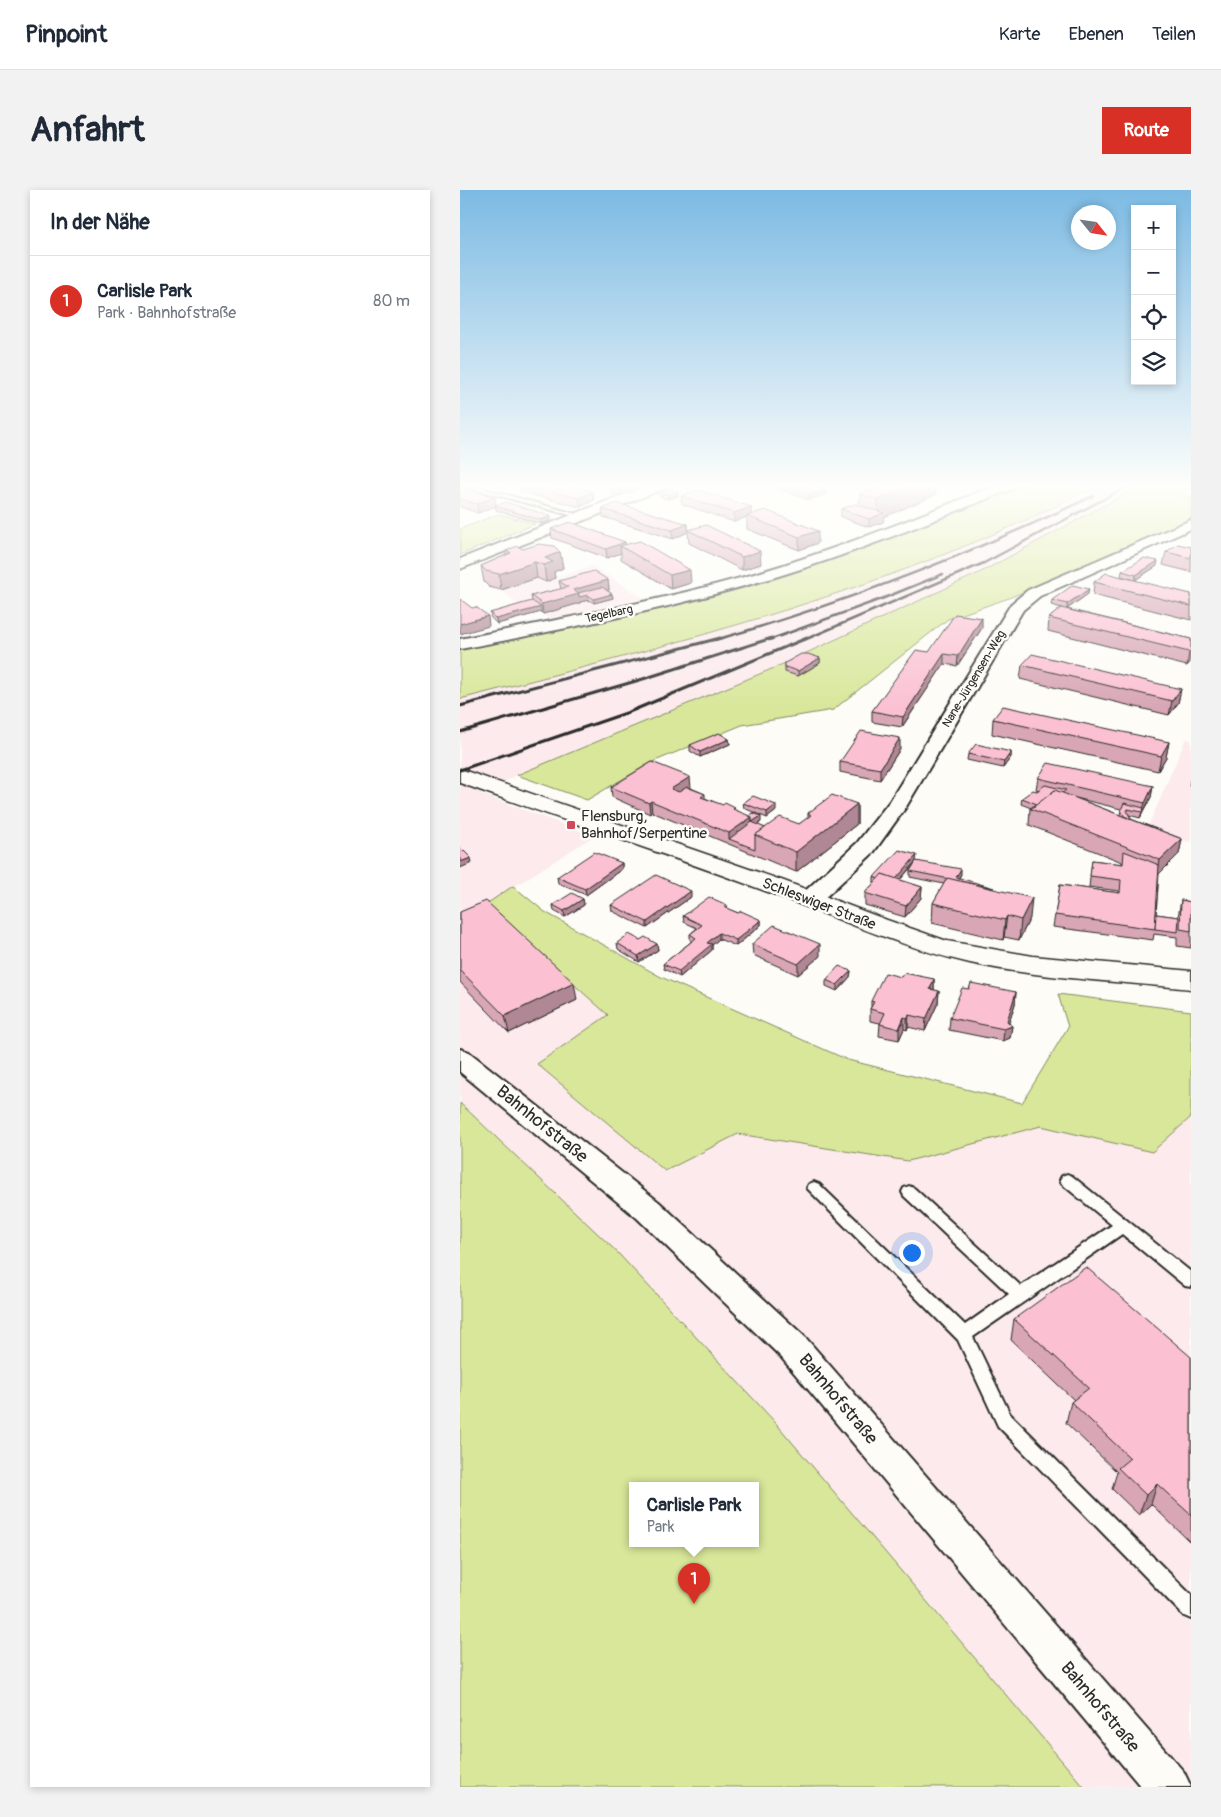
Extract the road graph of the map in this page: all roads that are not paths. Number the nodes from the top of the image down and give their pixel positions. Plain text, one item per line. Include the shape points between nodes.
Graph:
1 (472, 560) edge
2 (813, 560) edge
3 (1109, 560) edge
4 (460, 564) edge
5 (460, 644) edge
6 (460, 776) edge
7 (810, 899) junction
8 (1191, 980) edge
9 (460, 1058) edge
10 (1067, 1180) dead end
11 (814, 1188) dead end
12 (909, 1192) dead end
13 (1123, 1225) junction
14 (1191, 1281) edge
15 (1020, 1295) junction
16 (964, 1335) junction
17 (1191, 1608) edge
18 (1168, 1787) edge

1 - 4 street
2 - 5 street, Tegelbarg via 747,581 591,618
3 - 7 street, Nane-Jürgensen-Weg via 1055,583 1017,607 899,803 866,848
6 - 7 main road, Schleswiger Straße
7 - 8 main road, Schleswiger Straße via 878,927 989,958
9 - 18 street, Bahnhofstraße via 648,1210 793,1347
10 - 13 lane
11 - 16 lane
12 - 15 lane
13 - 14 lane
13 - 15 lane
15 - 16 lane
16 - 17 lane via 1004,1420

